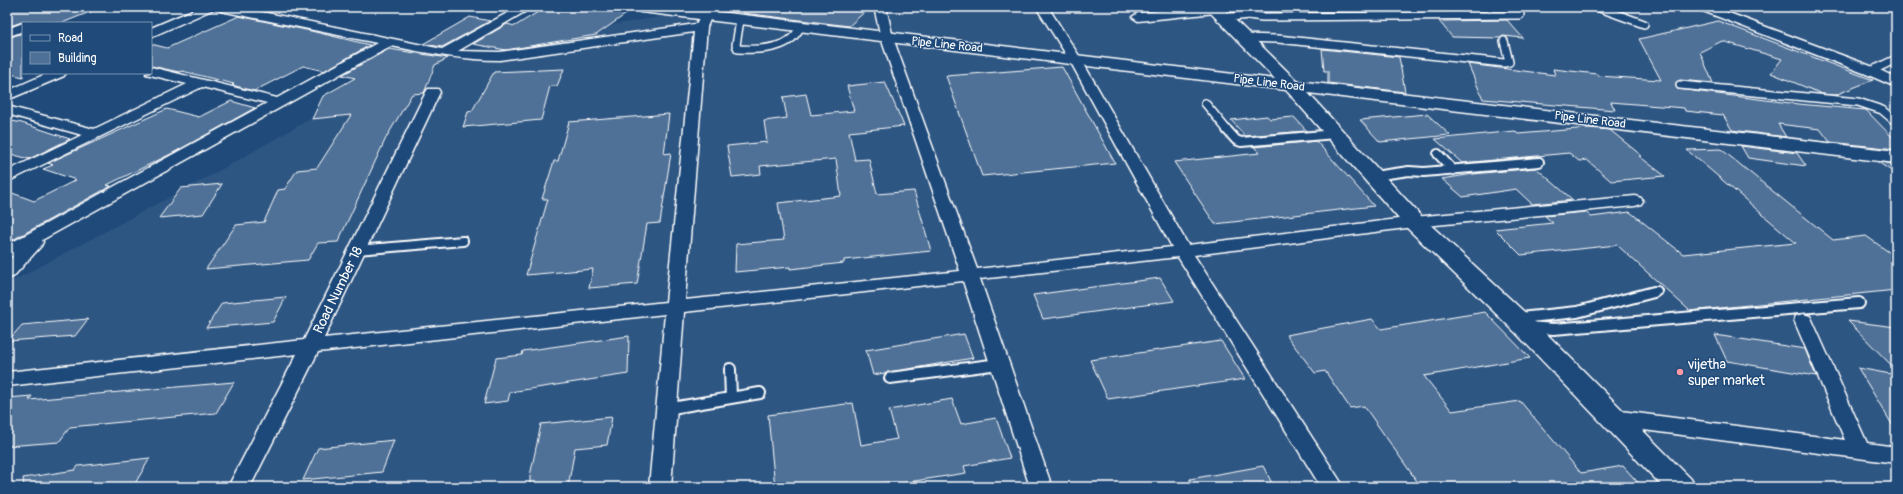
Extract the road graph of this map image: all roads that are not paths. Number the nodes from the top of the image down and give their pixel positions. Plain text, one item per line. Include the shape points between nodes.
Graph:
1 (210, 7) edge
2 (221, 7) edge
3 (527, 7) edge
4 (649, 7) edge
5 (880, 7) edge
6 (1042, 7) edge
7 (1252, 7) edge
8 (1597, 7) edge
9 (1702, 7) edge
10 (1217, 11) edge
11 (1520, 15) dead end
12 (1138, 17) dead end
13 (1262, 17) junction
14 (740, 20) junction
15 (704, 21) junction
16 (1644, 24) dead end
17 (22, 27) edge
18 (801, 28) junction
19 (152, 33) edge
20 (7, 34) edge
21 (22, 38) edge
22 (887, 38) junction
23 (1243, 38) junction
24 (1504, 40) dead end
25 (390, 41) junction
26 (444, 53) junction
27 (1075, 59) junction
28 (1896, 59) edge
29 (152, 71) edge
30 (1871, 72) junction
31 (57, 74) edge
32 (200, 82) junction
33 (1896, 83) edge
34 (1680, 85) dead end
35 (1292, 86) junction
36 (433, 92) dead end
37 (7, 96) edge
38 (278, 102) junction
39 (1205, 103) dead end
40 (7, 110) edge
41 (1896, 122) edge
42 (96, 134) junction
43 (1335, 134) junction
44 (1438, 154) dead end
45 (1896, 157) edge
46 (1539, 162) dead end
47 (1453, 170) junction
48 (1374, 176) junction
49 (7, 177) edge
50 (1635, 201) dead end
51 (1414, 222) junction
52 (43, 233) junction
53 (463, 241) dead end
54 (357, 250) junction
55 (1183, 251) junction
56 (7, 252) edge
57 (7, 273) edge
58 (970, 275) junction
59 (1657, 291) dead end
60 (1859, 303) dead end
61 (674, 306) junction
62 (1803, 320) dead end
63 (1521, 323) junction
64 (310, 348) junction
65 (999, 364) junction
66 (730, 369) dead end
67 (890, 378) dead end
68 (7, 379) edge
69 (760, 393) dead end
70 (731, 398) junction
71 (666, 409) junction
72 (1613, 418) junction
73 (1859, 449) junction
74 (1896, 455) edge
75 (239, 487) edge
76 (660, 487) edge
77 (1041, 487) edge
78 (1333, 487) edge
79 (1681, 487) edge

1 - 19 street
2 - 25 street
3 - 26 street
4 - 15 street, Pipe Line Road
5 - 22 street
6 - 27 street
7 - 13 lane
8 - 16 lane
9 - 30 street
10 - 12 street
10 - 13 lane
10 - 23 street
11 - 13 lane
14 - 15 street, Pipe Line Road
14 - 18 street, Pipe Line Road
14 - 18 lane via 736,45 738,49 745,50 790,41
15 - 26 street via 500,56
15 - 61 street
17 - 20 street
18 - 22 street, Pipe Line Road
20 - 21 street
22 - 27 street, Pipe Line Road
22 - 58 street
23 - 24 lane via 1278,39 1504,63 1509,62
23 - 35 street
25 - 26 street
25 - 38 street
27 - 35 street, Pipe Line Road
27 - 55 street
28 - 30 lane
29 - 32 street
30 - 33 street
31 - 37 street
32 - 38 street
32 - 42 street
34 - 41 lane via 1858,102 1882,110
35 - 43 street
35 - 45 street, Pipe Line Road
36 - 54 street, Road Number 18
38 - 52 street
39 - 43 lane via 1236,140 1241,142
40 - 42 street
42 - 49 street
43 - 48 street
44 - 47 lane
46 - 47 lane
47 - 48 lane
48 - 51 street
50 - 51 street
51 - 55 street
51 - 63 street
52 - 56 street
52 - 57 street
53 - 54 lane
54 - 64 street, Road Number 18
55 - 58 street
55 - 78 street
58 - 61 street
58 - 65 street
59 - 63 lane via 1577,312
60 - 63 lane via 1554,329
61 - 64 street
61 - 71 street
62 - 73 street
63 - 72 street
64 - 68 street
64 - 75 street, Road Number 18
65 - 67 lane
65 - 77 street
66 - 70 lane
69 - 70 lane
70 - 71 lane
71 - 76 street
72 - 73 street
72 - 79 street
73 - 74 street

